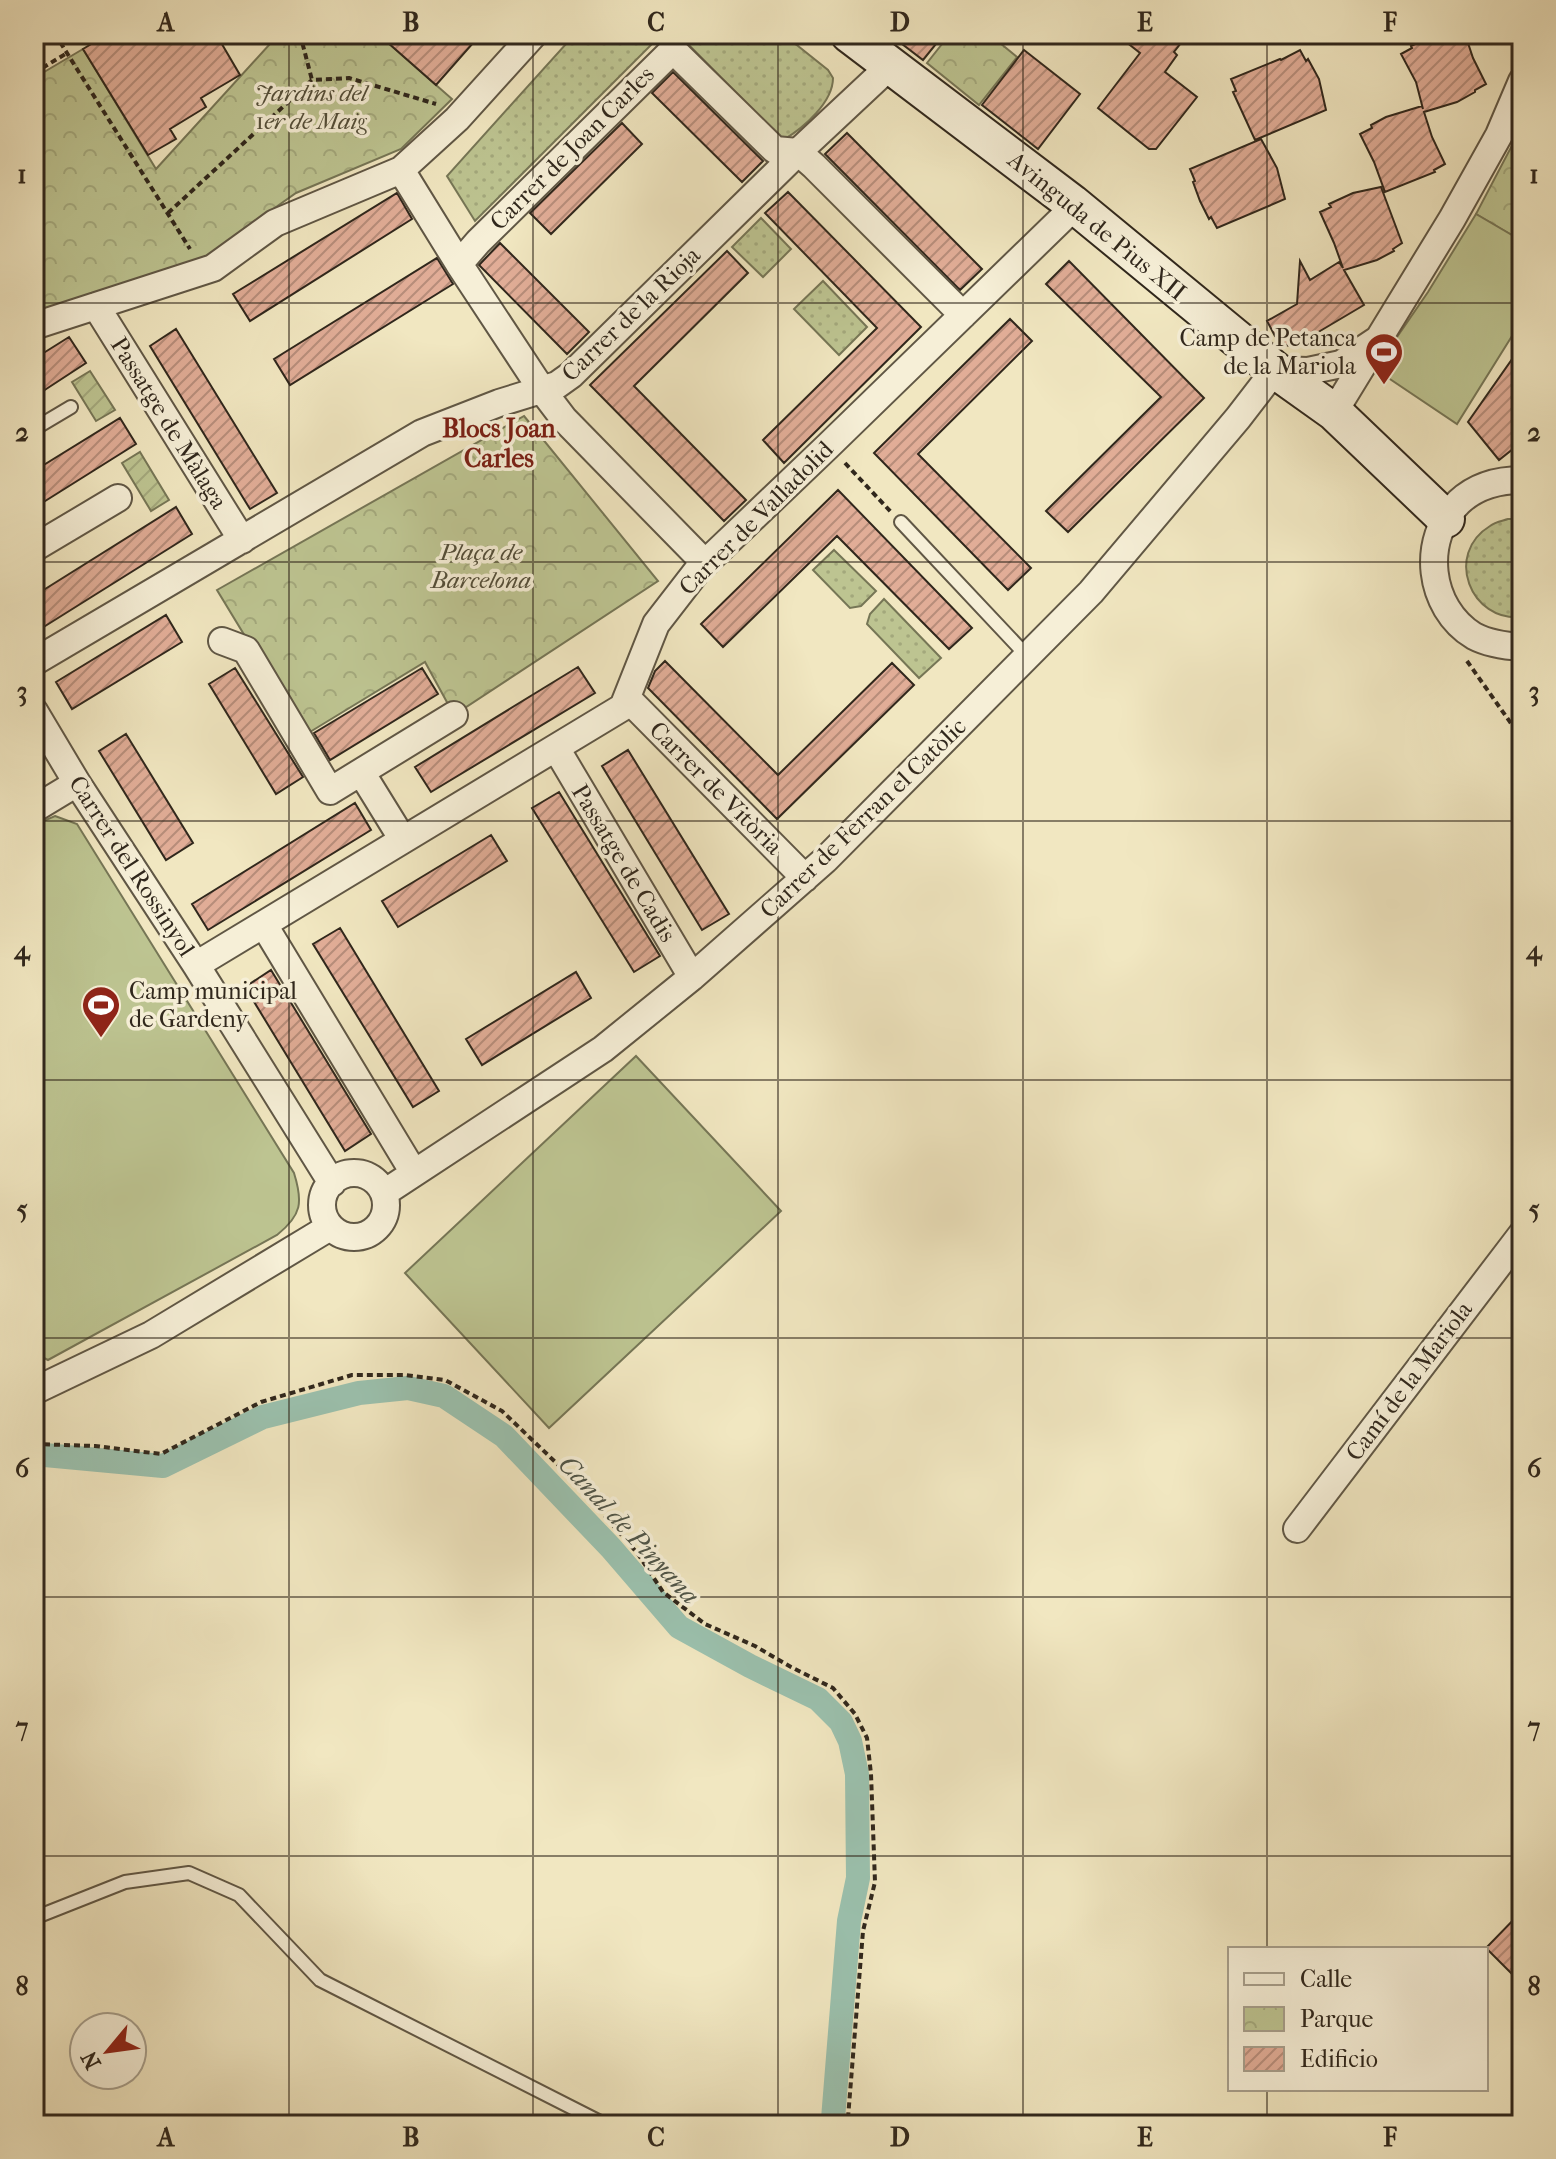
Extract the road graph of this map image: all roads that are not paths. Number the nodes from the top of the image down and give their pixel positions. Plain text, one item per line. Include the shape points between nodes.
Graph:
1 (534, 34) edge
2 (849, 34) edge
3 (891, 65) junction
4 (1522, 81) edge
5 (798, 152) junction
6 (401, 170) junction
7 (1075, 206) junction
8 (459, 264) junction
9 (96, 306) junction
10 (963, 315) junction
11 (34, 326) edge
12 (1377, 340) junction
13 (1275, 370) junction
14 (542, 390) junction
15 (71, 407) dead end
16 (1334, 412) junction
17 (34, 429) edge
18 (1522, 480) edge
19 (118, 498) dead end
20 (1446, 519) junction
21 (901, 522) road end
22 (242, 540) junction
23 (34, 548) edge
24 (704, 562) junction
25 (222, 641) dead end
26 (1522, 647) edge
27 (1028, 657) junction
28 (34, 662) edge
29 (627, 698) junction
30 (34, 711) edge
31 (454, 715) dead end
32 (556, 748) junction
33 (361, 772) junction
34 (77, 783) junction
35 (34, 809) edge
36 (403, 840) junction
37 (805, 878) junction
38 (264, 925) junction
39 (196, 965) junction
40 (692, 977) junction
41 (414, 1173) junction
42 (332, 1183) junction
43 (384, 1193) junction
44 (330, 1227) junction
45 (1522, 1234) edge
46 (34, 1391) edge
47 (1297, 1529) dead end
48 (34, 1918) edge
49 (606, 2125) edge

1 - 6 street via 457,119
2 - 3 street, Avinguda de Pius XII
3 - 5 street, Carrer de la Rioja
3 - 7 street, Avinguda de Pius XII
4 - 12 street via 1459,207
5 - 8 street, Carrer de Joan Carles via 775,150 673,50
5 - 10 street
5 - 14 street, Carrer de la Rioja via 571,375
6 - 8 street
6 - 9 street via 275,223 213,268
7 - 10 street, Carrer de Valladolid
7 - 13 street, Avinguda de Pius XII
8 - 14 street
9 - 11 street
9 - 22 street, Passatge de Màlaga
10 - 24 street, Carrer de Valladolid
12 - 13 street via 1341,364
12 - 16 street
13 - 16 street, Avinguda de Pius XII
13 - 27 street, Carrer de Ferran el Catòlic via 1091,592
14 - 22 street, Carrer de la Rioja via 422,433
14 - 24 street
15 - 17 lane
16 - 20 street, Avinguda de Pius XII
18 - 20 street via 1478,489
19 - 23 street
20 - 26 street via 1435,544 1433,570 1440,596 1474,636
21 - 27 lane
22 - 28 street, Carrer de la Rioja
24 - 29 street, Carrer de Valladolid via 656,624
25 - 33 street via 246,650 330,791
27 - 37 street, Carrer de Ferran el Catòlic
29 - 32 street, Carrer de Valladolid via 623,707
29 - 37 street, Carrer de Vitòria
30 - 34 street, Carrer del Rossinyol
31 - 33 street
32 - 36 street, Carrer de Valladolid
32 - 40 street, Passatge de Cadis
33 - 36 street
34 - 35 street
34 - 39 street, Carrer del Rossinyol
36 - 38 street, Carrer de Valladolid
37 - 40 street, Carrer de Ferran el Catòlic
38 - 39 street, Carrer de Valladolid
38 - 41 street
39 - 42 street, Carrer del Rossinyol
40 - 41 street, Carrer de Ferran el Catòlic via 603,1049
41 - 43 street, Carrer de Ferran el Catòlic
42 - 43 street via 360,1174
42 - 44 street via 322,1208
43 - 44 street via 385,1213 375,1230 357,1238
44 - 46 street via 151,1335
45 - 47 street, Camí de la Mariola
48 - 49 lane via 125,1882 189,1873 239,1895 320,1980

